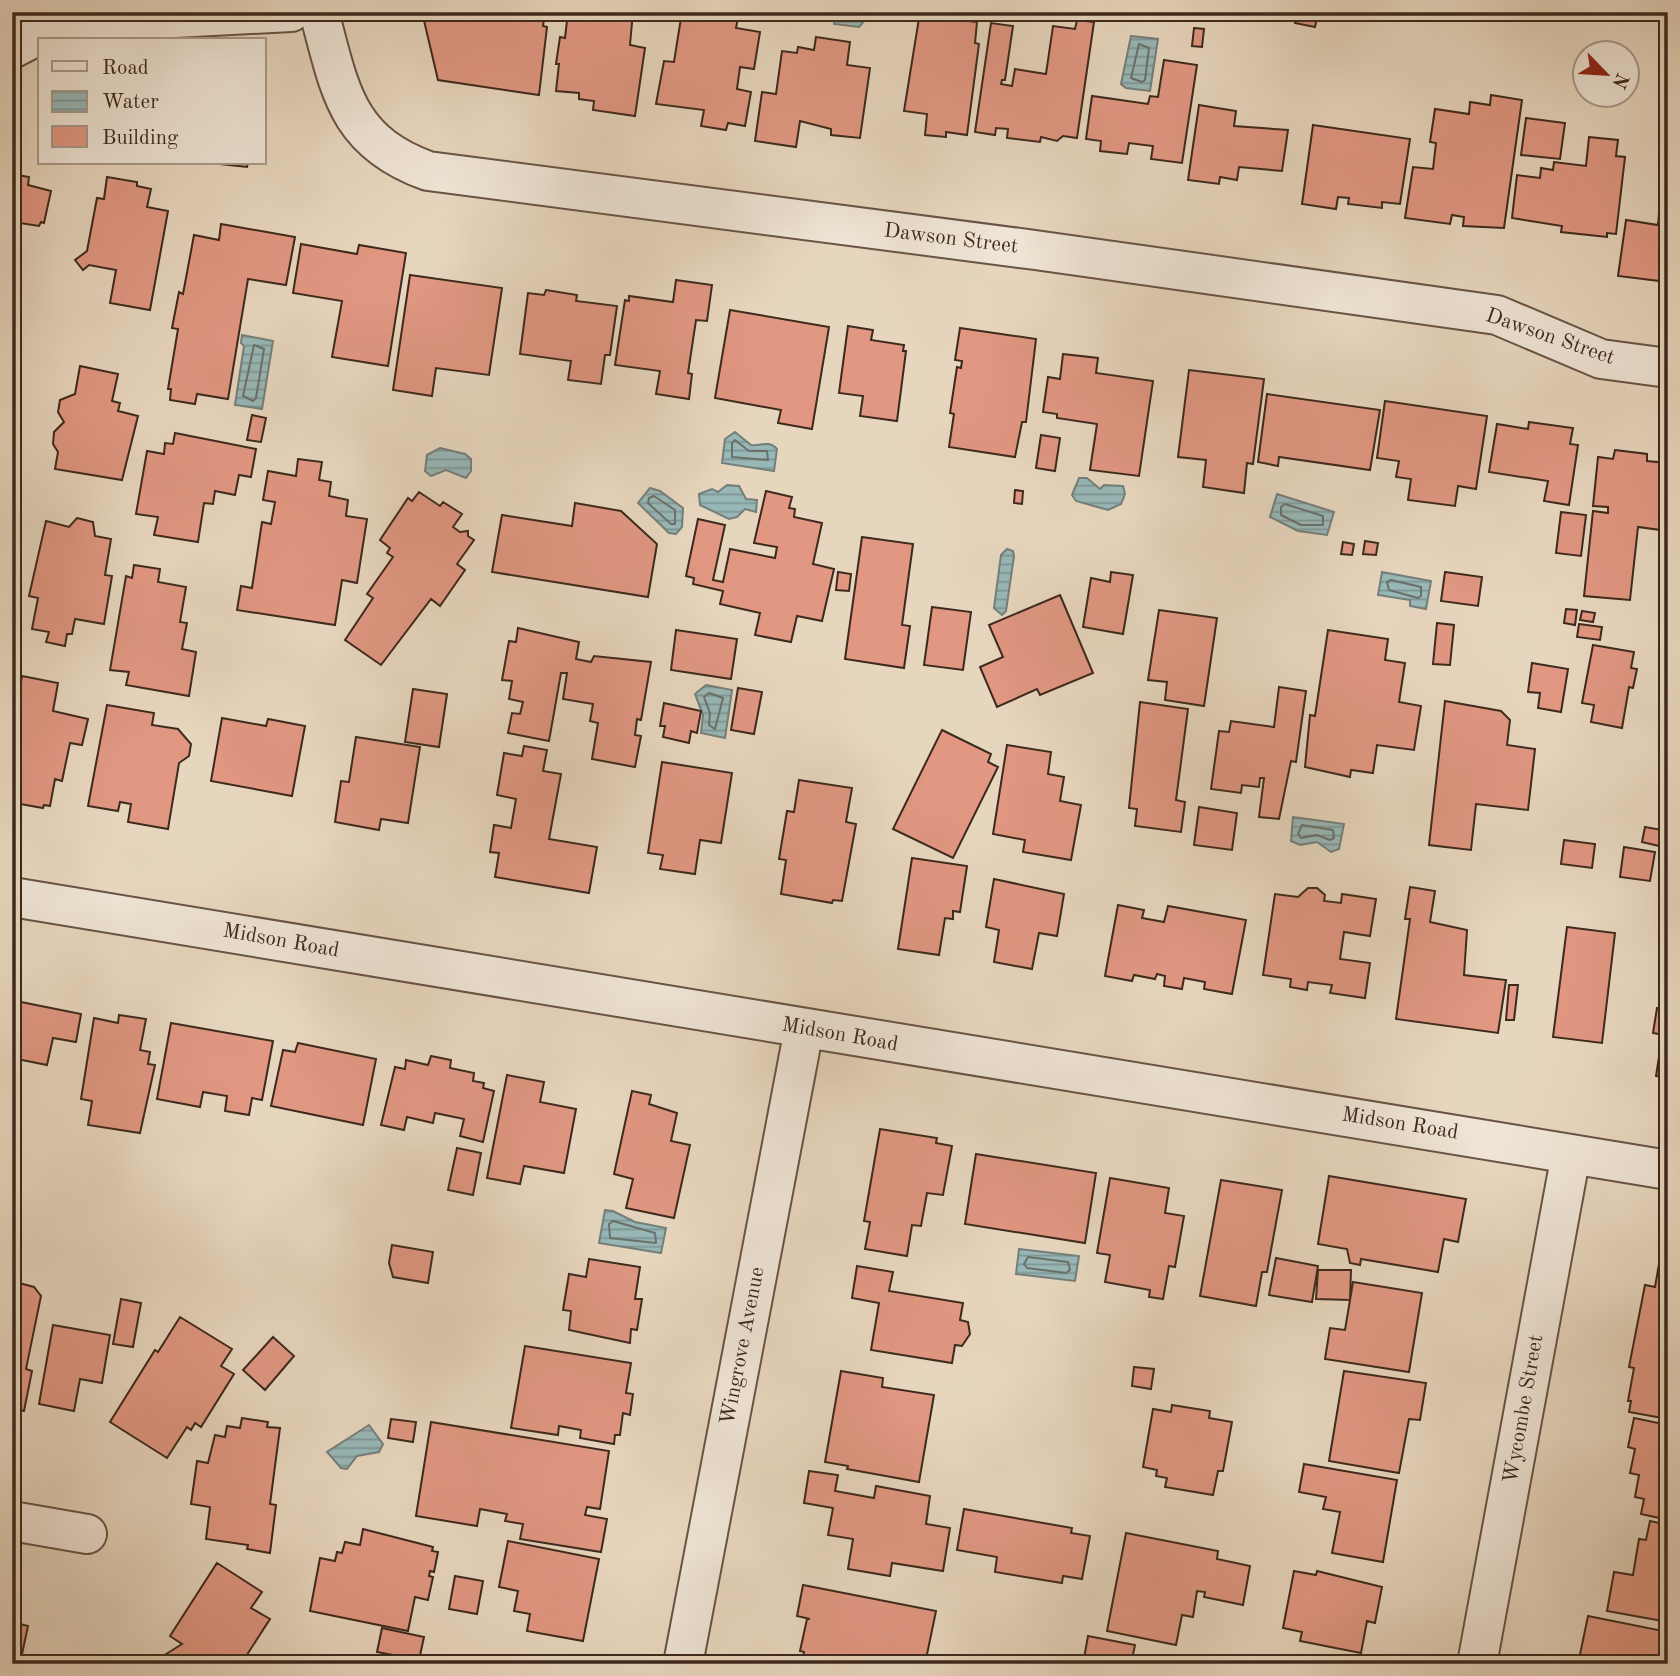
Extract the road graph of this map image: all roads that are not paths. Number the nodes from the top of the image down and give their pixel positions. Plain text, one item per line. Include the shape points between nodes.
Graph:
1 (291, 12) edge
2 (319, 12) edge
3 (12, 49) edge
4 (1668, 368) edge
5 (12, 897) edge
6 (804, 1029) junction
7 (1570, 1154) junction
8 (1668, 1170) edge
9 (12, 1521) edge
10 (87, 1534) dead end
11 (683, 1664) edge
12 (1477, 1664) edge

1 - 3 street via 60,24
2 - 4 street, Dawson Street via 345,102 367,135 392,155 428,171 1497,315 1601,359
5 - 6 street, Midson Road
6 - 7 street, Midson Road
6 - 11 street, Wingrove Avenue
7 - 8 street, Midson Road
7 - 12 street, Wycombe Street
9 - 10 street

